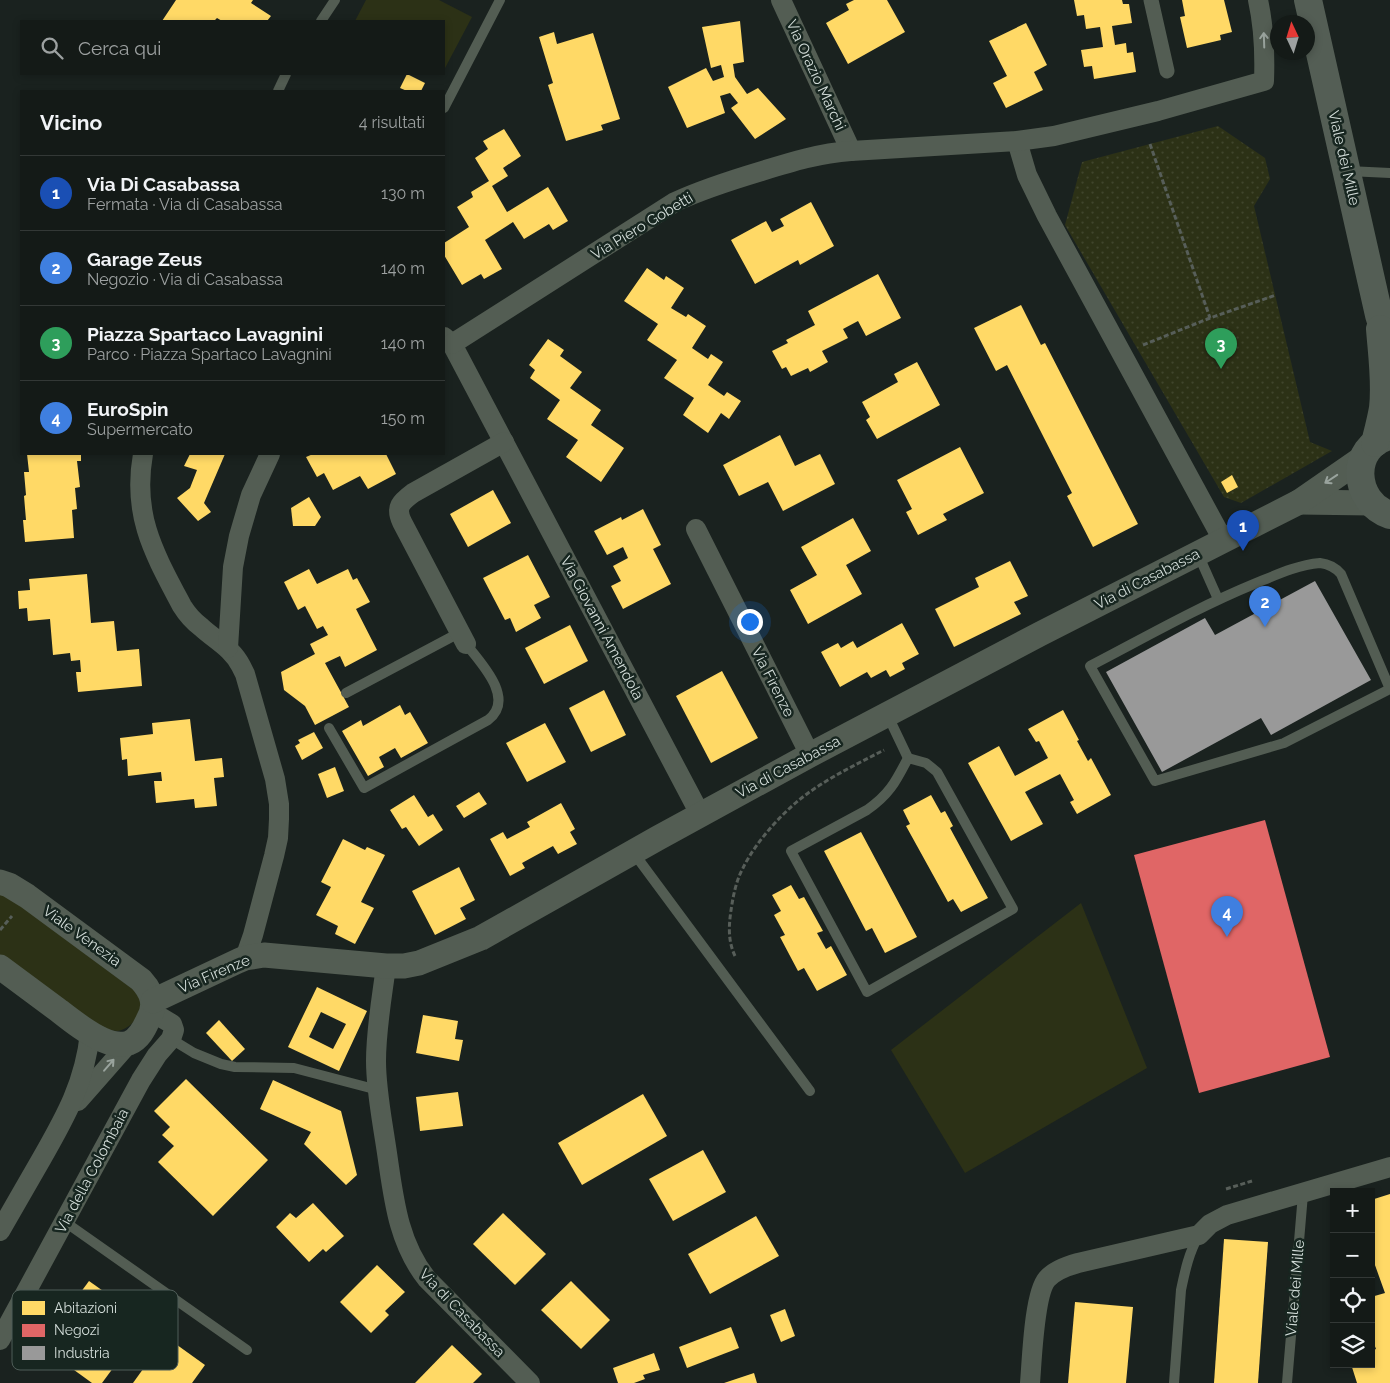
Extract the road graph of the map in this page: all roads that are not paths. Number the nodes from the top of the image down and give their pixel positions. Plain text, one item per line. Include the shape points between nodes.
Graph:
1 (335, 0) edge
2 (500, 0) edge
3 (781, 0) edge
4 (1151, 0) edge
5 (1258, 0) edge
6 (1308, 0) edge
7 (321, 20) edge
8 (1167, 71) dead end
9 (286, 75) edge
10 (278, 90) edge
11 (445, 106) edge
12 (1017, 141) junction
13 (851, 151) junction
14 (1347, 171) junction
15 (1390, 173) edge
16 (1379, 316) junction
17 (448, 341) edge
18 (1390, 350) edge
19 (504, 442) junction
20 (1376, 445) edge
21 (143, 455) edge
22 (270, 455) edge
23 (1299, 502) junction
24 (1380, 509) edge
25 (696, 529) dead end
26 (1223, 540) junction
27 (1198, 553) junction
28 (1218, 599) junction
29 (462, 638) junction
30 (228, 648) junction
31 (346, 693) dead end
32 (887, 714) junction
33 (329, 728) dead end
34 (810, 755) junction
35 (908, 758) junction
36 (700, 814) junction
37 (633, 852) junction
38 (0, 866) edge
39 (9, 886) edge
40 (245, 958) junction
41 (386, 966) junction
42 (0, 967) edge
43 (152, 1008) junction
44 (90, 1033) junction
45 (171, 1039) junction
46 (129, 1043) junction
47 (378, 1090) junction
48 (810, 1091) dead end
49 (67, 1114) junction
50 (1390, 1167) edge
51 (1303, 1194) junction
52 (65, 1222) junction
53 (0, 1231) edge
54 (1199, 1235) junction
55 (28, 1290) edge
56 (161, 1290) edge
57 (178, 1302) edge
58 (12, 1318) edge
59 (0, 1340) edge
60 (246, 1350) dead end
61 (530, 1383) edge
62 (1030, 1383) edge
63 (1174, 1383) edge
64 (1287, 1383) edge

1 - 7 lane
2 - 11 lane
3 - 13 street, Via Orazio Marchi
4 - 8 street
12 -> 5 street, Via Piero Gobetti via 1086,129 1264,81 1263,22
6 - 14 main road, Viale dei Mille
9 - 10 lane
12 - 13 street, Via Piero Gobetti
12 - 26 street via 1027,174 1043,208
13 - 17 street, Via Piero Gobetti via 810,157 694,193
14 - 15 lane
14 - 16 main road, Viale dei Mille
16 - 18 main road, Viale dei Mille
16 - 20 main road, Viale dei Mille via 1384,394
17 - 19 street, Via Giovanni Amendola
19 - 29 street via 413,493 400,507 402,522
19 - 36 street, Via Giovanni Amendola
20 -> 23 street, Via di Casabassa
20 - 24 main road, Viale dei Mille via 1360,469 1360,482 1364,493
21 - 30 street via 140,501 144,525 158,560 187,613
22 - 30 street via 251,495 239,536 233,567
23 - 24 street, Via di Casabassa
23 - 26 street, Via di Casabassa
25 - 34 street, Via Firenze
26 - 27 street, Via di Casabassa
27 - 28 lane
27 - 32 street, Via di Casabassa
28 - 28 lane via 1299,567 1320,563 1335,568 1344,580 1390,689 1284,743 1155,781 1090,666
29 - 31 lane
29 - 33 lane via 494,682 499,696 499,708 488,720 364,788
30 - 40 street via 245,674 272,766 279,804 276,847
32 - 34 street, Via di Casabassa
32 - 35 lane
34 - 36 street, Via di Casabassa
35 - 35 lane via 892,788 878,802 791,851 867,992 1013,909 937,772 926,763
36 - 37 street, Via di Casabassa
37 - 41 street, Via di Casabassa via 474,941 419,963
37 - 48 lane
38 - 39 street, Viale Venezia
39 - 43 street, Viale Venezia via 141,980 151,994
40 - 41 street, Via Firenze via 274,955
40 - 43 street, Via Firenze
41 - 47 street, Via di Casabassa via 377,1033
42 - 44 street
43 - 45 street via 172,1024
43 - 46 street via 140,1034
44 - 46 street via 117,1044
44 - 49 street via 83,1071
45 - 47 lane via 221,1064 294,1068
45 - 52 street, Via della Colombaia via 141,1080
49 -> 46 street
47 - 61 street, Via di Casabassa via 398,1220 407,1247 427,1279
49 - 53 street
50 - 51 street
51 - 54 street via 1220,1218
51 - 64 lane, Viale dei Mille
52 - 55 street, Via della Colombaia
52 - 56 lane
54 - 62 street via 1078,1263 1051,1275 1038,1300
54 - 63 lane via 1191,1251 1181,1290
57 - 60 lane
58 - 59 street, Via della Colombaia

